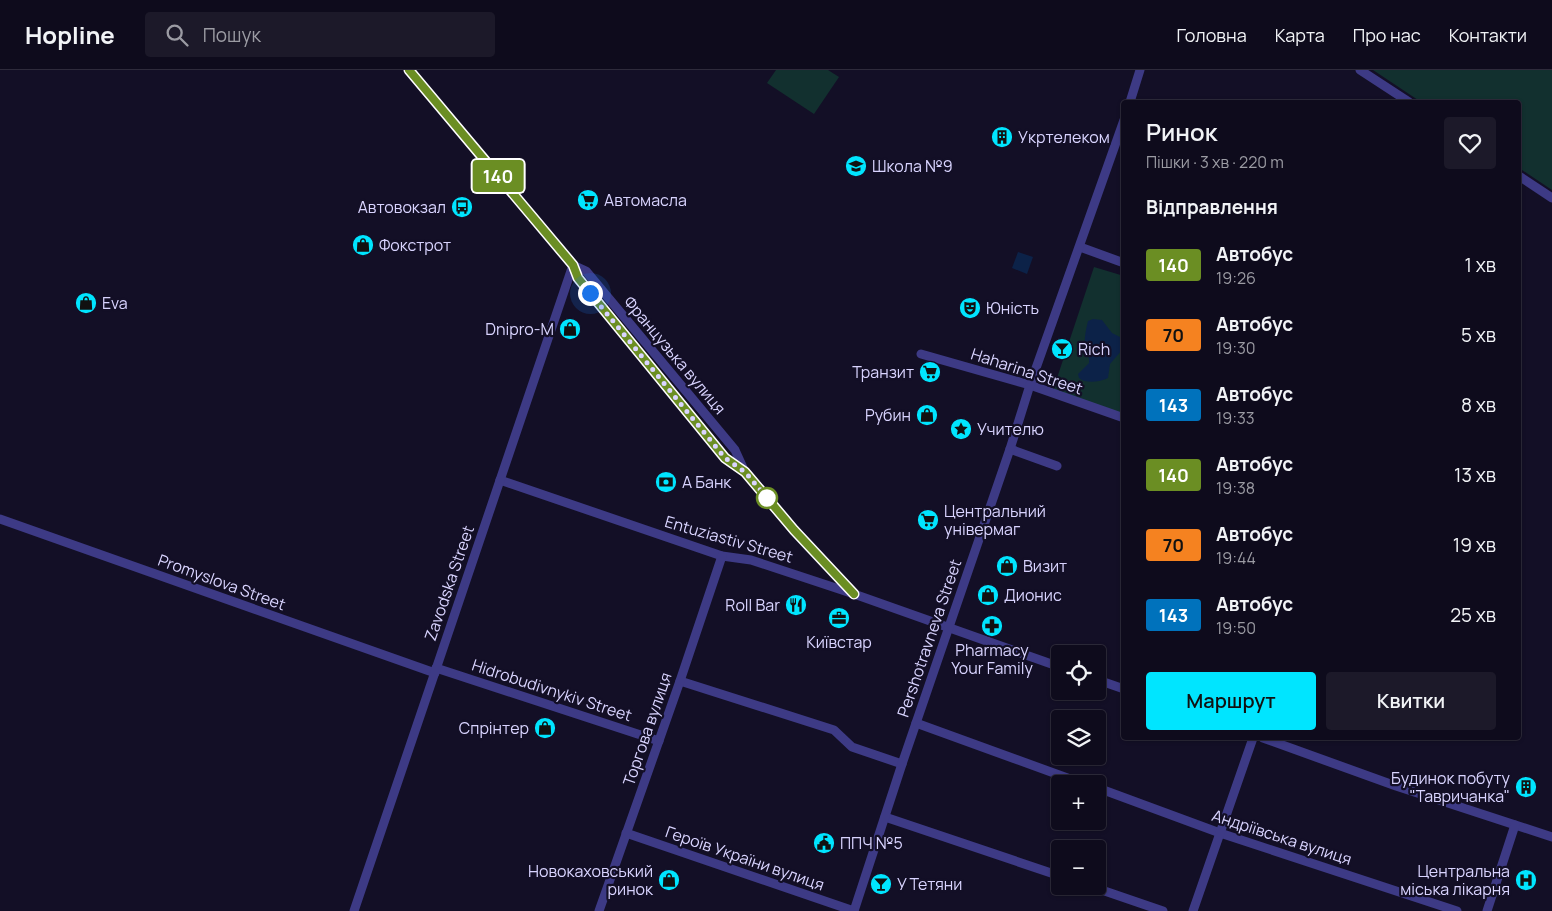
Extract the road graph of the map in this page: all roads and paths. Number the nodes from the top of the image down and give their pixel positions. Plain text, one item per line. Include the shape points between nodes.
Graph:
1 (409, 70) edge
2 (1140, 70) edge
3 (1360, 70) edge
4 (1131, 100) edge
5 (1406, 100) edge
6 (1121, 129) edge
7 (1521, 177) edge
8 (1552, 198) edge
9 (1080, 247) junction
10 (1121, 262) edge
11 (573, 265) junction
12 (921, 354) dead end
13 (1030, 385) junction
14 (1121, 417) edge
15 (1010, 450) junction
16 (1057, 466) dead end
17 (500, 480) junction
18 (0, 519) edge
19 (722, 556) junction
20 (854, 594) junction
21 (949, 628) junction
22 (1051, 664) edge
23 (435, 671) junction
24 (680, 681) junction
25 (1106, 683) edge
26 (1121, 688) edge
27 (916, 723) junction
28 (1252, 740) edge
29 (1269, 740) edge
30 (659, 741) junction
31 (902, 764) junction
32 (1059, 775) edge
33 (1106, 791) edge
34 (884, 816) junction
35 (1515, 824) junction
36 (626, 833) junction
37 (1220, 833) junction
38 (1552, 837) edge
39 (1051, 873) edge
40 (1106, 891) edge
41 (354, 911) edge
42 (599, 911) edge
43 (854, 911) edge
44 (1163, 911) edge
45 (1193, 911) edge
46 (1457, 911) edge
47 (1487, 911) edge

1 - 11 street, Французька вулиця
2 - 4 street
3 - 5 street
6 - 9 street, Pershotravneva Street
7 - 8 street
9 - 10 street
9 - 13 street, Pershotravneva Street
11 - 17 street, Zavodska Street
11 - 20 street, Французька вулиця via 586,270 735,450 745,472
12 - 13 street, Haharina Street
13 - 14 street, Haharina Street
13 - 15 street, Pershotravneva Street
15 - 16 street
15 - 21 street, Pershotravneva Street
17 - 19 street, Entuziastiv Street
17 - 23 street, Zavodska Street
18 - 23 street, Promyslova Street
19 - 20 street, Entuziastiv Street via 751,560
19 - 24 street, Торгова вулиця
20 - 21 street, Entuziastiv Street
21 - 22 street, Entuziastiv Street
21 - 27 street, Pershotravneva Street
23 - 30 street, Hidrobudivnykiv Street
23 - 41 street, Zavodska Street
24 - 30 street, Торгова вулиця
24 - 31 street via 834,730 852,747
25 - 26 street
27 - 31 street, Pershotravneva Street
27 - 32 street
28 - 37 street
29 - 35 street via 1489,818
30 - 36 street, Торгова вулиця
31 - 34 street, Pershotravneva Street
33 - 37 street, Андріївська вулиця
34 - 39 street
34 - 43 street, Pershotravneva Street
35 - 38 street
35 - 47 street
36 - 42 street, Торгова вулиця
36 - 43 street, Героїв України вулиця
37 - 45 street
37 - 46 street, Андріївська вулиця
40 - 44 street

